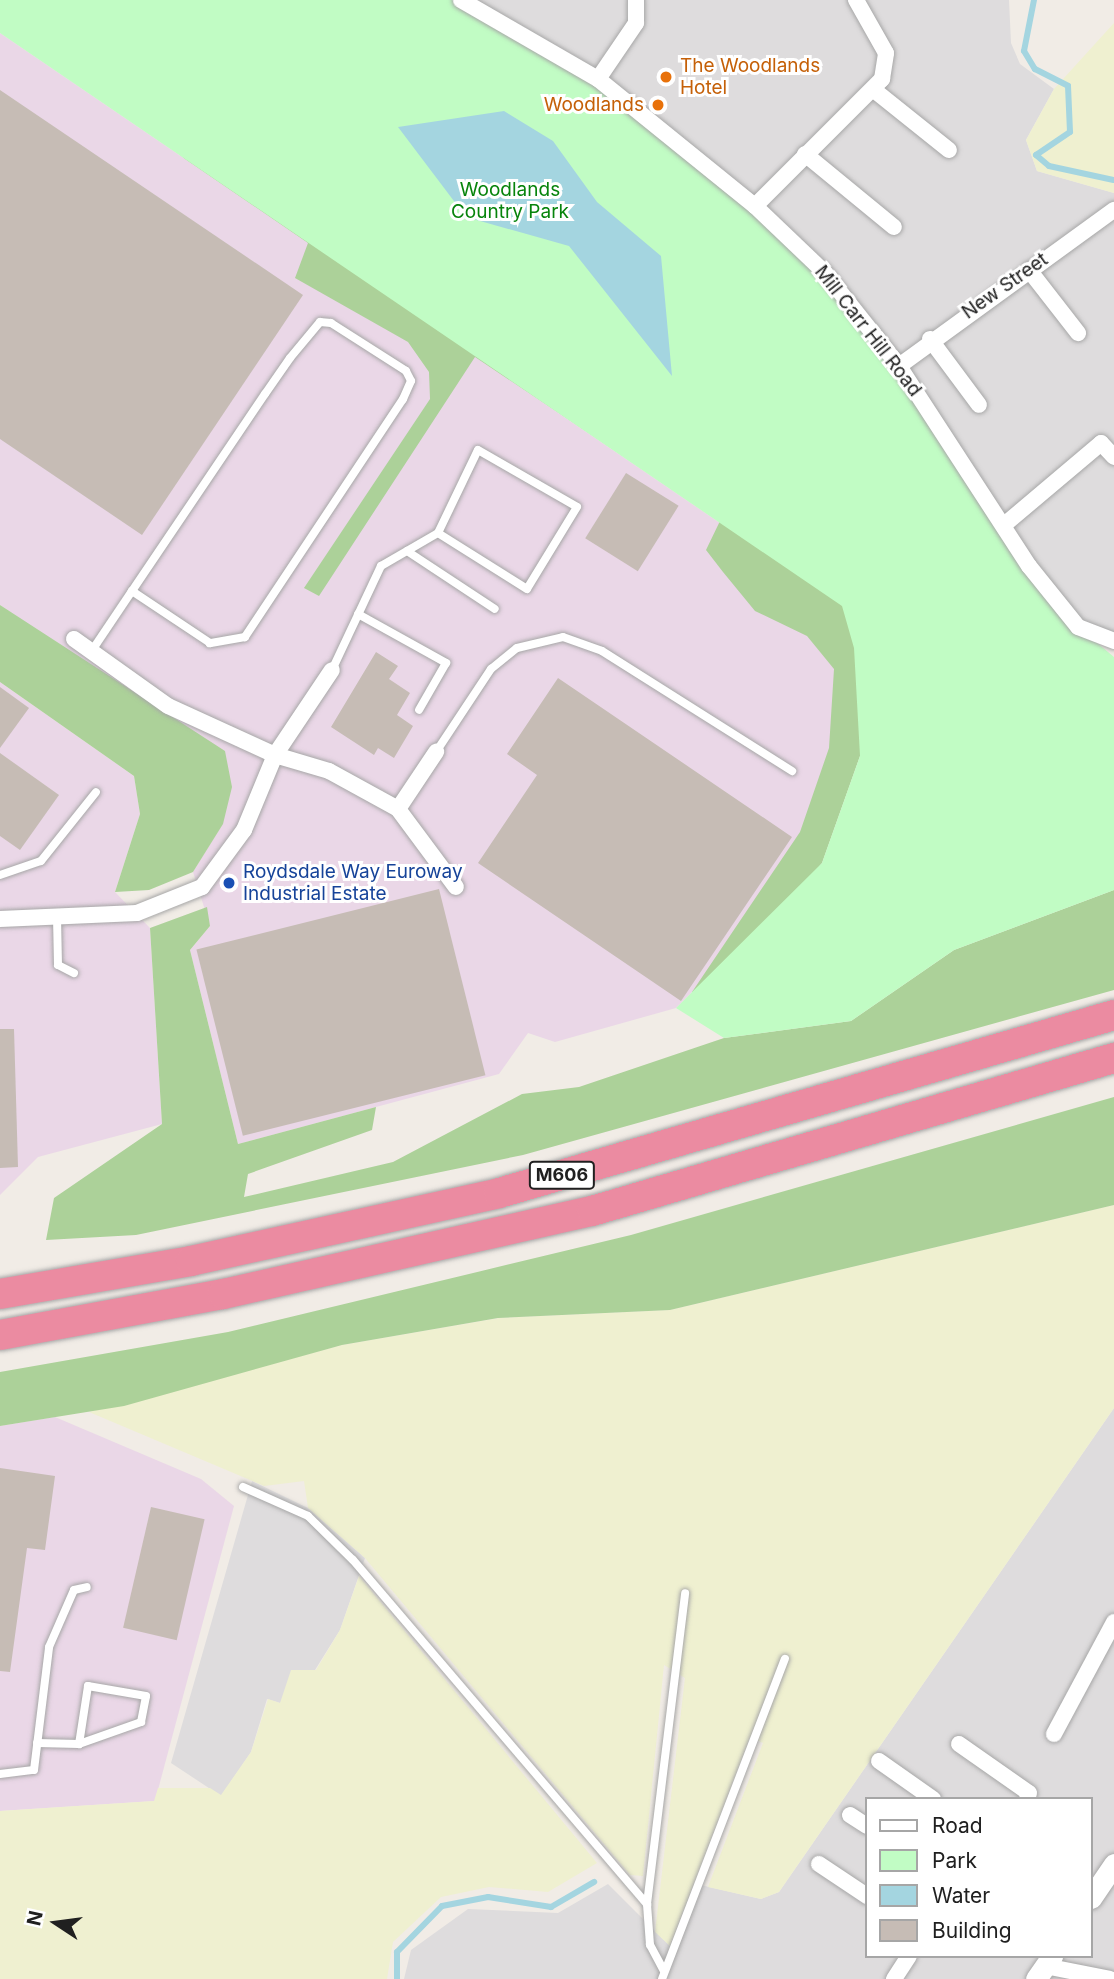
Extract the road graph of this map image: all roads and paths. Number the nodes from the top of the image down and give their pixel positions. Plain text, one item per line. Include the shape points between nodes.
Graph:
1 (461, 0) edge
2 (636, 0) edge
3 (856, 0) edge
4 (598, 79) junction
5 (874, 90) junction
6 (949, 150) dead end
7 (805, 155) junction
8 (755, 206) junction
9 (1114, 210) edge
10 (894, 227) dead end
11 (1028, 270) junction
12 (1078, 333) dead end
13 (930, 339) junction
14 (899, 366) junction
15 (979, 405) dead end
16 (1114, 457) edge
17 (1004, 525) junction
18 (438, 533) junction
19 (407, 551) junction
20 (132, 591) junction
21 (495, 609) dead end
22 (358, 614) junction
23 (74, 639) dead end
24 (1114, 641) edge
25 (91, 652) junction
26 (332, 670) joint
27 (419, 710) dead end
28 (436, 752) joint
29 (275, 755) junction
30 (792, 771) dead end
31 (96, 792) dead end
32 (398, 809) junction
33 (0, 876) edge
34 (461, 891) dead end
35 (57, 917) junction
36 (0, 919) edge
37 (74, 973) dead end
38 (1114, 1015) edge
39 (1114, 1058) edge
40 (0, 1294) edge
41 (0, 1335) edge
42 (243, 1487) dead end
43 (87, 1587) dead end
44 (685, 1592) dead end
45 (1114, 1622) edge
46 (785, 1659) dead end
47 (1054, 1734) dead end
48 (37, 1743) junction
49 (79, 1744) junction
50 (959, 1744) dead end
51 (878, 1761) dead end
52 (0, 1774) edge
53 (1028, 1796) edge
54 (930, 1797) edge
55 (850, 1815) dead end
56 (866, 1825) edge
57 (820, 1864) dead end
58 (1103, 1872) edge
59 (1093, 1894) edge
60 (866, 1895) edge
61 (647, 1904) junction
62 (908, 1958) edge
63 (1044, 1967) edge
64 (663, 1975) edge
65 (894, 1979) edge
66 (1110, 1979) edge

1 - 4 street, Mill Carr Hill Road
2 - 4 street via 636,23
3 - 5 street via 886,53
4 - 8 street, Mill Carr Hill Road
5 - 6 street
5 - 7 street
7 - 8 street
7 - 10 street
8 - 14 street, Mill Carr Hill Road via 824,273
9 - 11 street, New Street
11 - 12 street
11 - 13 street, New Street
13 - 14 street, New Street
13 - 15 street
14 - 17 street, Mill Carr Hill Road
16 - 17 street via 1101,443
17 - 24 street, Mill Carr Hill Road via 1078,627
18 - 18 lane via 478,450 577,507 527,589
18 - 19 lane
19 - 21 lane
19 - 22 lane via 381,566
20 - 20 lane via 320,322 331,323 406,371 411,381 404,398 246,637 210,643
20 - 25 lane
22 - 26 lane
22 - 27 lane via 446,663
23 - 25 street
25 - 29 street via 168,706
26 - 29 street
28 - 30 lane via 491,669 517,648 563,637 602,651
28 - 32 street
29 - 32 street via 330,771
29 - 35 street via 244,830 202,887 137,913
31 - 33 lane via 41,861
32 - 34 street
35 - 36 street
35 - 37 lane via 58,965
38 - 40 highway, M606 via 499,1193 191,1261
39 - 41 highway, M606 via 592,1211 223,1294
42 - 61 lane via 308,1516 353,1560
43 - 48 lane via 74,1590 49,1647
44 - 61 lane
45 - 47 street
46 - 64 lane
48 - 49 lane
48 - 52 lane via 34,1770
49 - 49 lane via 141,1722 146,1696 88,1686
50 - 53 street
51 - 54 street
55 - 56 street
57 - 60 street
58 - 59 street
61 - 64 lane via 650,1945
62 - 65 street
63 - 66 street

